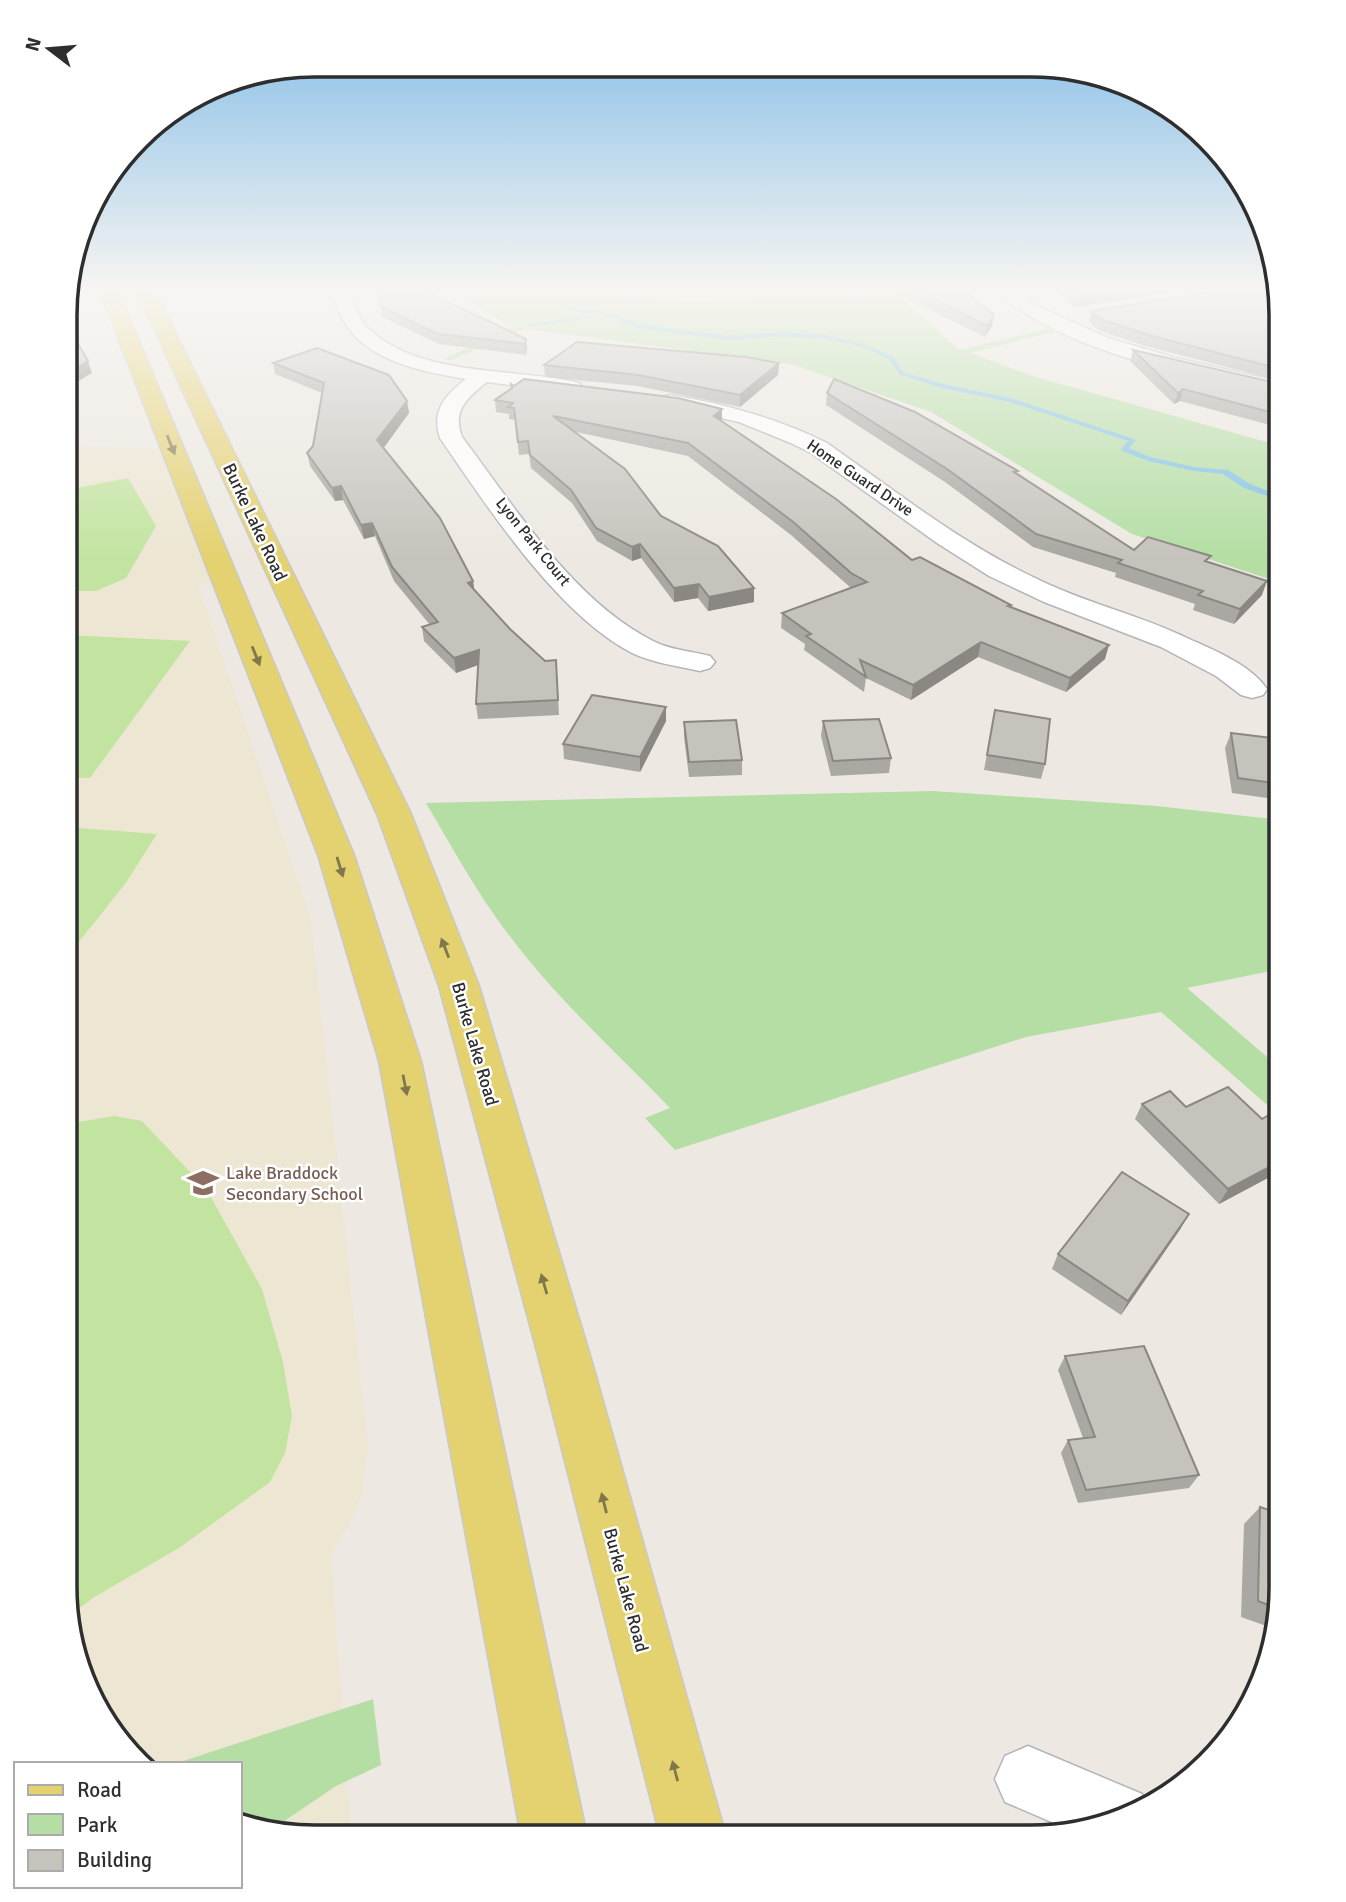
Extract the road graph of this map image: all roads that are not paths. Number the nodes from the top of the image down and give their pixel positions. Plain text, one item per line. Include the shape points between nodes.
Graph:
1 (145, 380) edge
2 (188, 380) edge
3 (479, 380) edge
4 (512, 380) edge
5 (1248, 380) edge
6 (1269, 385) edge
7 (589, 390) edge
8 (644, 398) edge
9 (700, 662) dead end
10 (1252, 689) dead end
11 (1028, 1779) dead end
12 (1107, 1812) edge
13 (552, 1825) edge
14 (690, 1825) edge

1 -> 13 main road via 336,855 400,1060
14 -> 2 main road, Burke Lake Road via 459,986 394,814
3 - 9 street, Lyon Park Court via 448,408 445,422 451,438 527,536 587,608 622,635 642,646
4 - 7 street
5 - 6 street
8 - 10 street, Home Guard Drive via 731,413 798,436 995,569 1195,651 1228,668
11 - 12 street

